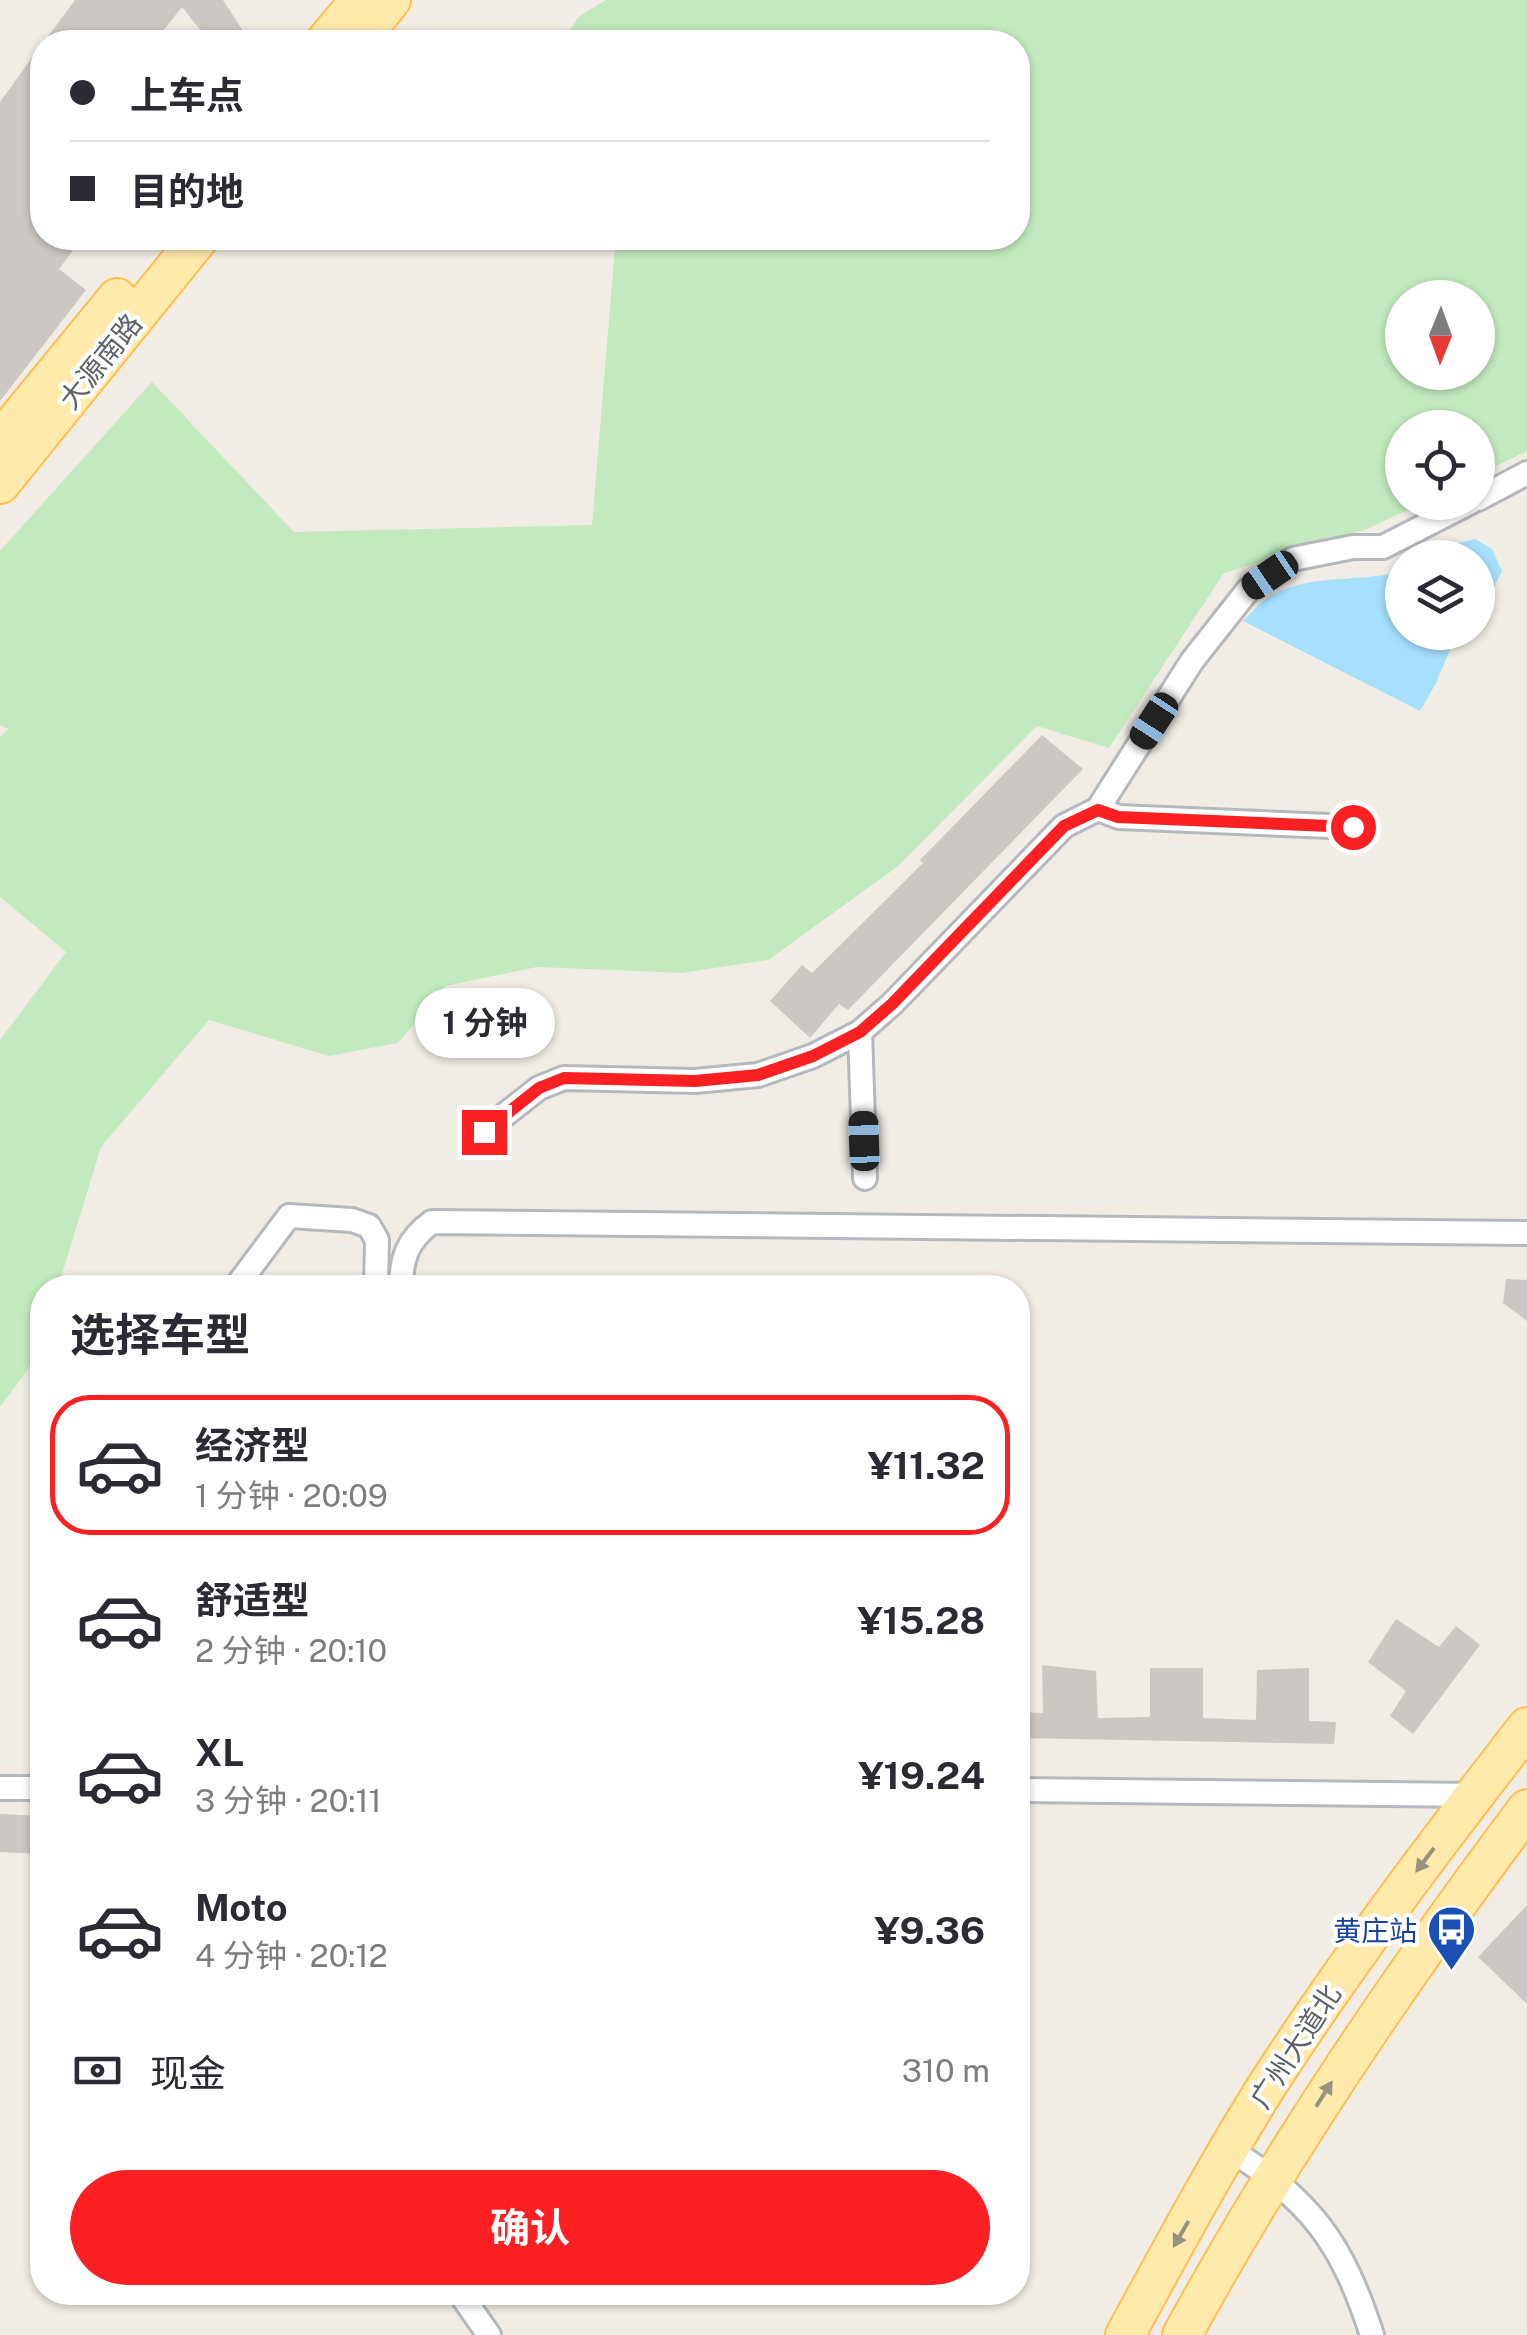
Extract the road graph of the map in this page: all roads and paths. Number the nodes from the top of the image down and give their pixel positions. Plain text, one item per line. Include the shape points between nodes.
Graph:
1 (360, 0) edge
2 (391, 0) edge
3 (335, 30) edge
4 (367, 30) edge
5 (156, 250) edge
6 (189, 250) edge
7 (0, 442) edge
8 (1527, 473) edge
9 (0, 484) edge
10 (1495, 490) edge
11 (1435, 520) edge
12 (1098, 810) junction
13 (1353, 827) dead end
14 (860, 1032) junction
15 (484, 1132) dead end
16 (865, 1178) dead end
17 (1527, 1232) edge
18 (245, 1275) edge
19 (376, 1275) edge
20 (401, 1275) edge
21 (1527, 1727) edge
22 (0, 1788) edge
23 (30, 1788) edge
24 (1030, 1790) edge
25 (1475, 1795) junction
26 (1527, 1809) edge
27 (1229, 2150) junction
28 (1274, 2177) junction
29 (468, 2305) edge
30 (489, 2335) edge
31 (1125, 2335) edge
32 (1182, 2335) edge
33 (1372, 2335) edge

1 - 3 main road
2 - 4 main road
5 - 7 main road, 大源南路
6 - 9 main road, 大源南路
8 - 10 street
11 - 12 street via 1383,547 1293,559 1248,590 1192,661
12 - 13 street via 1118,817
12 - 14 street via 1064,826
14 - 15 street via 758,1075 695,1081 564,1078 539,1088
14 - 16 street
17 - 20 street via 432,1222 413,1234
18 - 19 street via 288,1216 369,1226 377,1240
21 - 25 main road, 广州大道北
22 - 23 street
24 - 25 street
25 -> 27 main road, 广州大道北 via 1350,1961
28 -> 26 main road, 广州大道北 via 1384,2003
27 - 28 street
27 -> 31 main road, 广州大道北
28 - 32 main road, 广州大道北
28 - 33 street via 1324,2229
29 - 30 street

